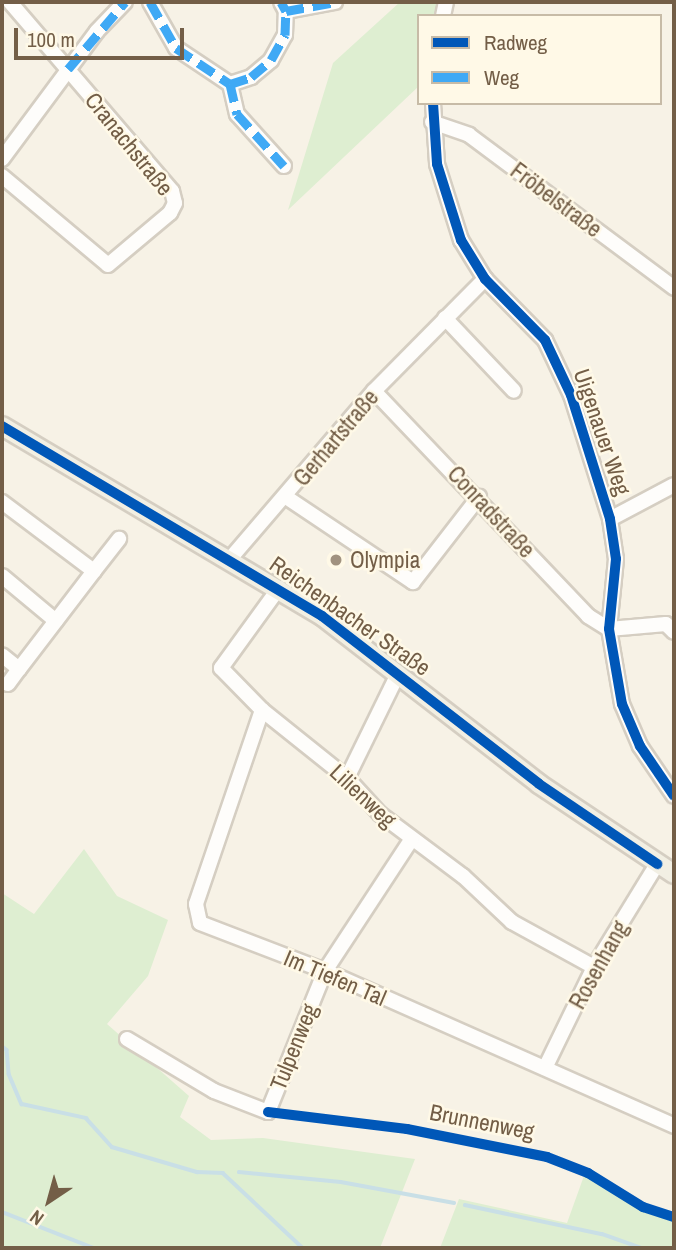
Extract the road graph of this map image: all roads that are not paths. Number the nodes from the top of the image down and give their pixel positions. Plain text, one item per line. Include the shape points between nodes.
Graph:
1 (10, 2) edge
2 (125, 2) edge
3 (150, 2) edge
4 (335, 2) edge
5 (283, 6) edge
6 (68, 69) junction
7 (230, 84) junction
8 (433, 105) edge
9 (432, 122) junction
10 (2, 159) edge
11 (284, 166) dead end
12 (2, 176) edge
13 (485, 279) junction
14 (674, 288) edge
15 (445, 318) junction
16 (374, 391) junction
17 (514, 391) dead end
18 (2, 426) edge
19 (674, 485) edge
20 (286, 497) junction
21 (479, 497) junction
22 (2, 502) edge
23 (610, 519) junction
24 (119, 539) dead end
25 (229, 560) junction
26 (94, 571) junction
27 (2, 576) edge
28 (279, 588) junction
29 (56, 621) junction
30 (609, 629) junction
31 (674, 632) edge
32 (2, 655) edge
33 (19, 669) junction
34 (398, 674) junction
35 (8, 684) dead end
36 (262, 710) junction
37 (346, 778) junction
38 (674, 796) edge
39 (411, 840) junction
40 (657, 863) junction
41 (674, 874) edge
42 (594, 967) junction
43 (324, 971) junction
44 (127, 1039) dead end
45 (545, 1068) junction
46 (674, 1126) edge

1 - 6 street
2 - 6 street
3 - 7 street via 176,48
4 - 5 street
5 - 7 street via 285,36 271,60 251,77
6 - 10 street
6 - 12 street, Cranachstraße via 172,191 175,204 170,213 108,265
7 - 11 street via 237,114
8 - 9 street, Uigenauer Weg
9 - 13 street, Uigenauer Weg via 438,164 461,240
9 - 14 street, Fröbelstraße via 468,135
13 - 15 street, Gerhartstraße
13 - 23 street, Uigenauer Weg via 545,340 571,395
15 - 16 street, Gerhartstraße
15 - 17 street
16 - 20 street, Gerhartstraße
16 - 21 street, Conradstraße
18 - 25 main road, Reichenbacher Straße
19 - 23 street
20 - 21 street via 413,582
20 - 25 street, Gerhartstraße
21 - 30 street, Conradstraße via 588,616
22 - 26 street
23 - 30 street, Uigenauer Weg via 615,559
24 - 26 street
25 - 28 main road, Reichenbacher Straße
26 - 29 street
27 - 29 street
28 - 34 main road, Reichenbacher Straße
28 - 36 street, Lilienweg via 221,668
29 - 33 street
30 - 31 street via 666,624
30 - 38 street, Uigenauer Weg via 622,704 640,746
32 - 33 street
33 - 35 street
34 - 37 street
34 - 40 main road, Reichenbacher Straße via 539,784
36 - 37 street, Lilienweg
36 - 43 street, Im Tiefen Tal via 196,904 200,923
37 - 39 street, Lilienweg
39 - 42 street, Lilienweg via 463,876 512,922
39 - 43 street, Tulpenweg
40 - 41 main road, Reichenbacher Straße
40 - 42 street, Rosenhang
42 - 45 street, Rosenhang
43 - 44 street, Tulpenweg via 268,1112 214,1091
43 - 45 street, Im Tiefen Tal
45 - 46 street, Im Tiefen Tal

